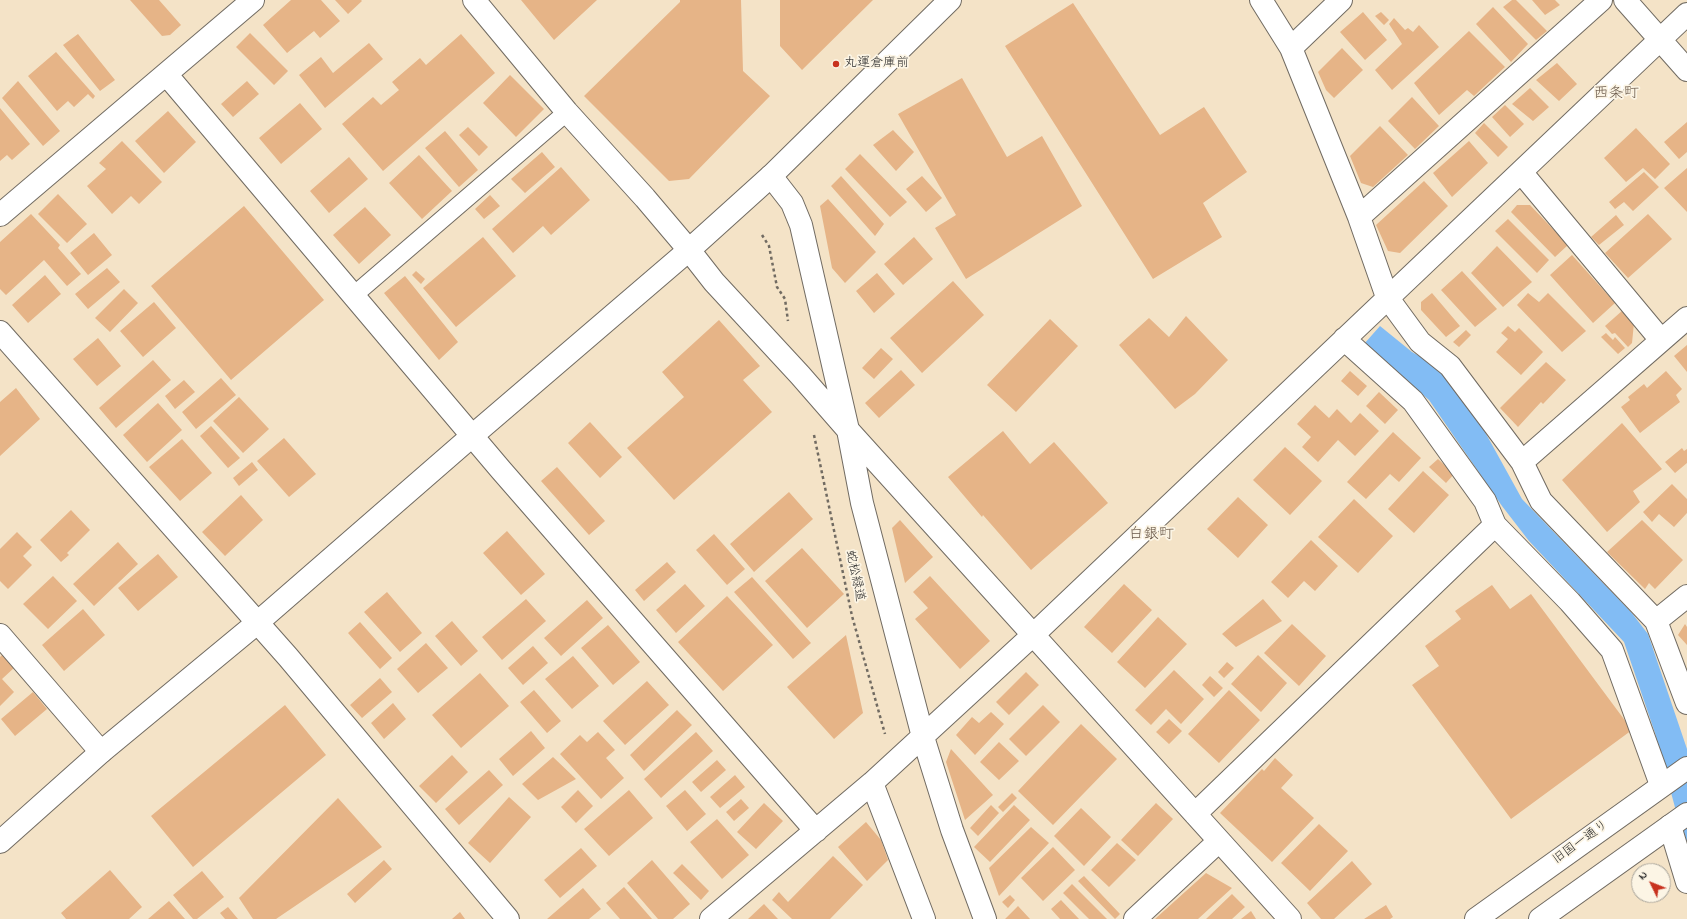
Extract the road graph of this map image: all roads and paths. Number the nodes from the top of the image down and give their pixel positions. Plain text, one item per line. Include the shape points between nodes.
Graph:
1 (254, 0) edge
2 (474, 0) edge
3 (950, 0) edge
4 (1261, 0) edge
5 (1341, 0) edge
6 (1600, 0) edge
7 (1625, 0) edge
8 (1687, 14) edge
9 (1660, 39) junction
10 (1291, 48) junction
11 (1687, 70) edge
12 (166, 74) junction
13 (567, 112) junction
14 (1520, 172) junction
15 (771, 176) junction
16 (0, 215) edge
17 (1358, 217) junction
18 (762, 235) dead end
19 (689, 250) junction
20 (353, 296) junction
21 (1387, 297) junction
22 (1687, 318) edge
23 (790, 328) dead end
24 (0, 332) edge
25 (1344, 339) junction
26 (1661, 340) junction
27 (848, 430) junction
28 (814, 434) dead end
29 (472, 436) junction
30 (1522, 462) junction
31 (1495, 525) junction
32 (1687, 596) edge
33 (1656, 621) junction
34 (257, 623) junction
35 (0, 635) edge
36 (1033, 635) junction
37 (1687, 703) edge
38 (886, 736) dead end
39 (923, 737) junction
40 (101, 752) junction
41 (1674, 776) edge
42 (872, 783) junction
43 (1195, 814) junction
44 (1680, 819) edge
45 (816, 831) junction
46 (1219, 841) junction
47 (0, 842) edge
48 (1687, 882) edge
49 (508, 919) edge
50 (711, 919) edge
51 (924, 919) edge
52 (985, 919) edge
53 (1135, 919) edge
54 (1290, 919) edge
55 (1476, 919) edge
56 (1540, 919) edge

1 - 12 street
2 - 13 street
3 - 15 street
4 - 10 street
5 - 10 street
6 - 17 street
7 - 9 street
8 - 9 street
9 - 11 street
9 - 14 street
10 - 17 street
12 - 16 street
12 - 20 street
13 - 19 street
13 - 20 lane
14 - 21 street
14 - 26 street
15 - 19 street
15 - 27 street via 792,203 801,225
17 - 21 street
18 - 23 path via 770,246 777,287 785,299
19 - 27 street via 714,282
19 - 29 street
20 - 29 street
21 - 25 street
21 - 30 street via 1420,342 1450,366
22 - 26 street
24 - 34 street
25 - 31 street via 1413,401 1485,501
25 - 36 street
26 - 30 street
27 - 36 street
27 - 39 street via 862,503
28 - 38 path, 蛇松緑道 via 852,616
29 - 34 street
29 - 45 street
30 - 33 street via 1541,501
31 - 41 street via 1570,602 1612,650
31 - 43 street
32 - 33 street
33 - 37 street
34 - 40 street
34 - 49 street
35 - 40 street
36 - 39 street
36 - 43 street
39 - 42 street
39 - 52 street via 952,830
40 - 47 street
41 - 55 street, 旧国一通り
42 - 45 street
42 - 51 street
43 - 46 street
44 - 48 street
44 - 56 street
45 - 50 street
46 - 53 street
46 - 54 street

